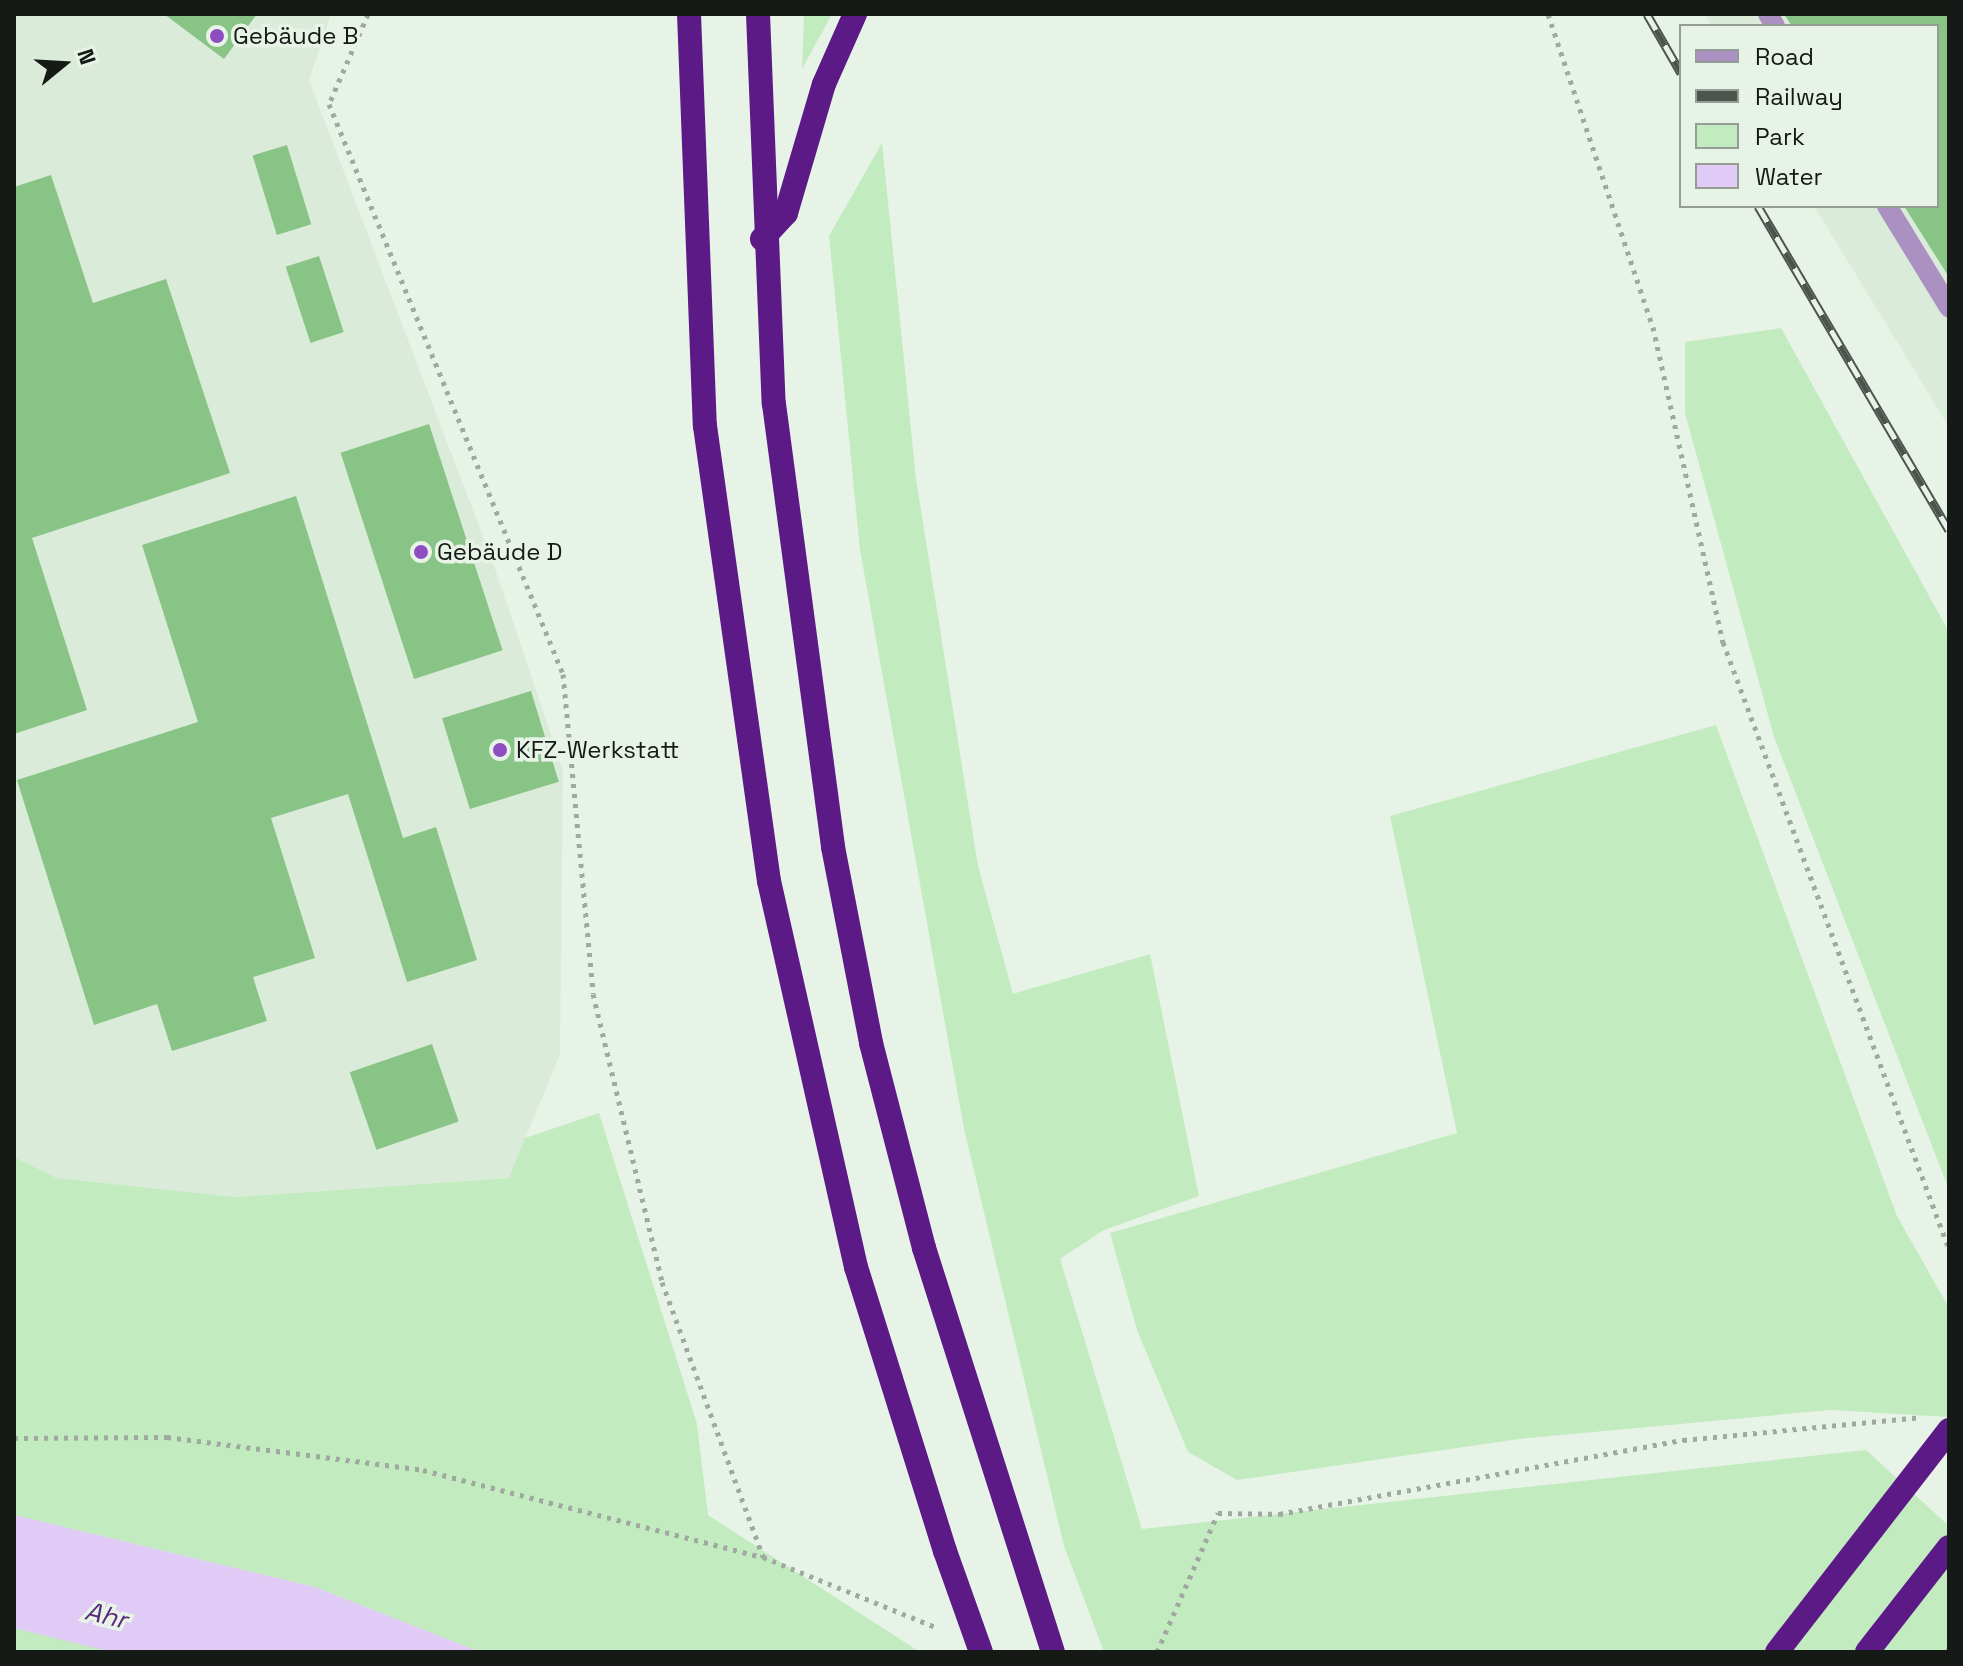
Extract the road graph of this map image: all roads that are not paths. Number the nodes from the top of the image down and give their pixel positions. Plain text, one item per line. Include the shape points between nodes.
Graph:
1 (689, 14) edge
2 (758, 14) edge
3 (855, 14) edge
4 (1888, 208) edge
5 (762, 239) junction
6 (1949, 307) edge
7 (1941, 1422) edge
8 (1949, 1547) edge
9 (981, 1652) edge
10 (1053, 1652) edge
11 (1777, 1652) edge
12 (1867, 1652) edge

1 - 9 highway, bridge via 705,426 766,866 856,1267
2 - 5 highway
3 - 5 highway via 824,84 786,213
4 - 6 lane
5 - 10 highway via 801,643 865,1013 924,1248 1024,1575
7 - 11 highway
8 - 12 highway

